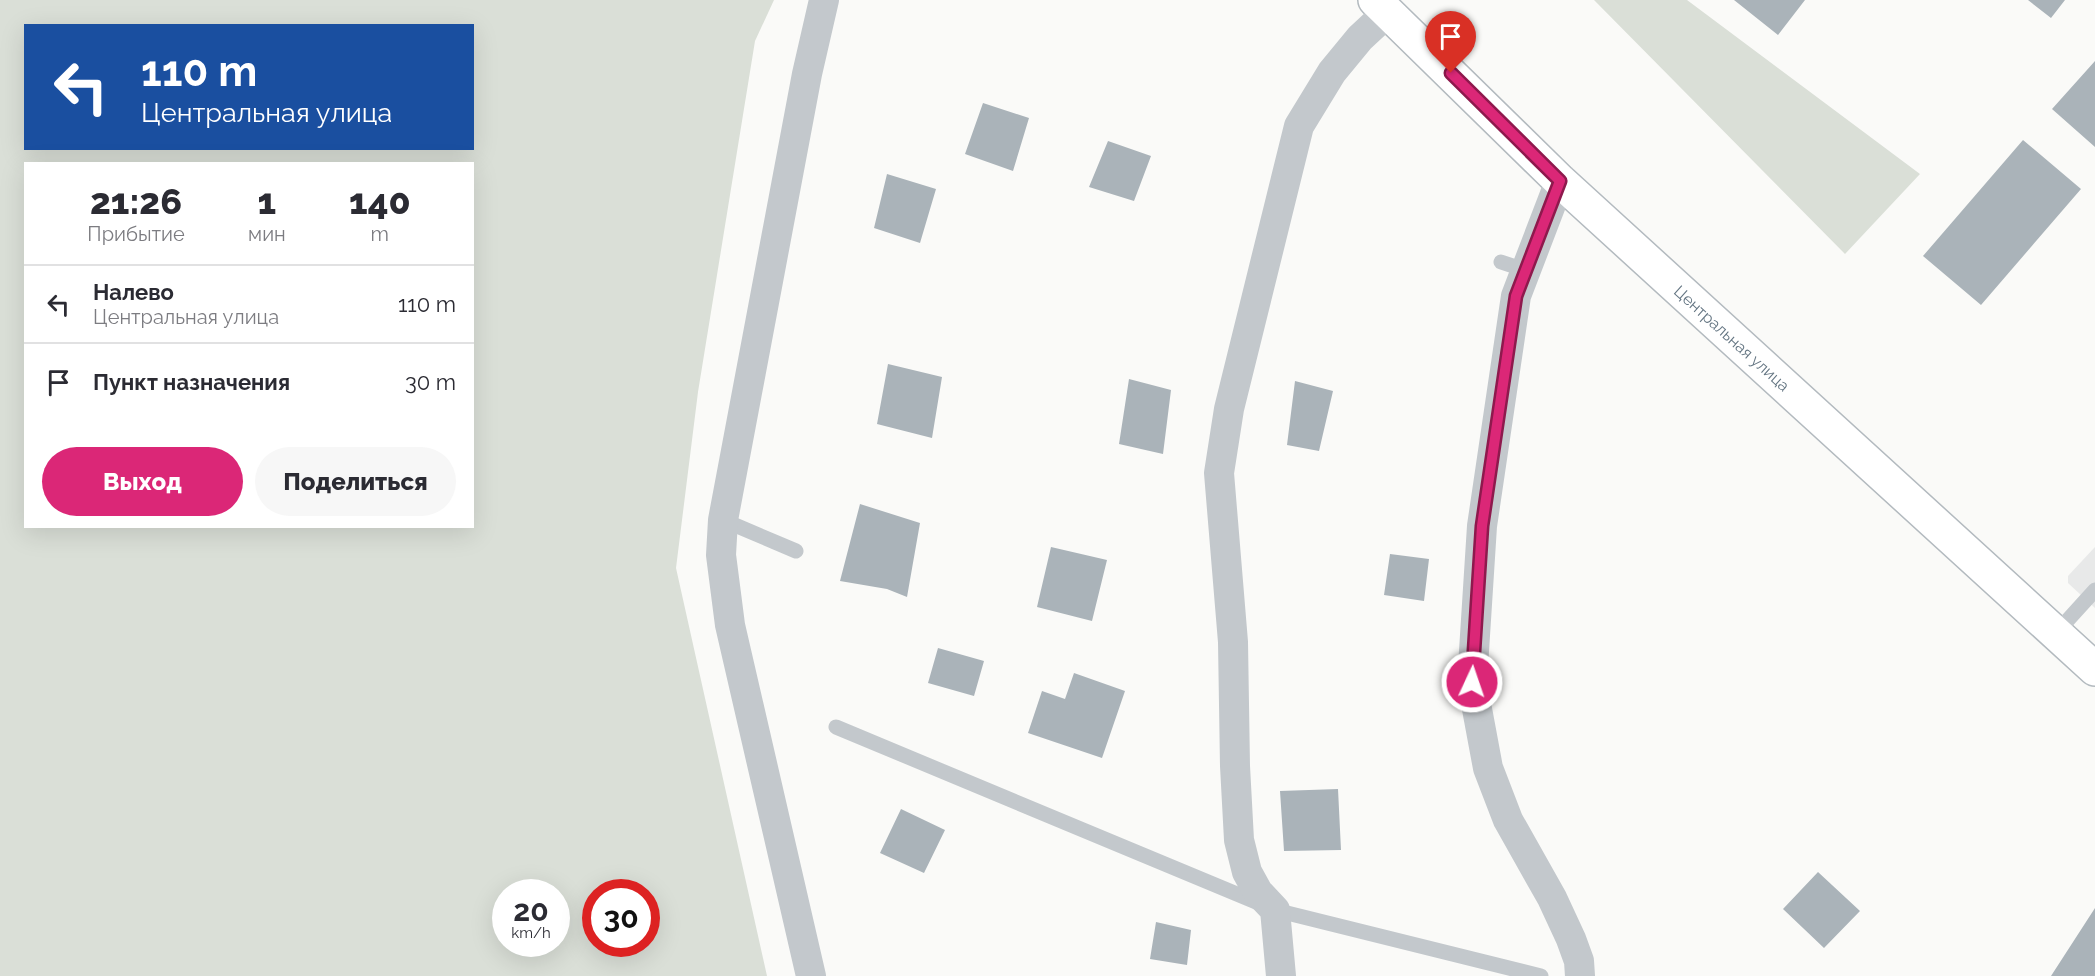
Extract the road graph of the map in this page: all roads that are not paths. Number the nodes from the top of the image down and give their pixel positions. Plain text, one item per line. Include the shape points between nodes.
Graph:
1 (824, 0) edge
2 (1387, 4) edge
3 (1560, 181) junction
4 (723, 520) junction
5 (796, 551) dead end
6 (2095, 590) edge
7 (2056, 633) junction
8 (2095, 669) edge
9 (836, 727) dead end
10 (1275, 910) junction
11 (811, 976) edge
12 (1281, 976) edge
13 (1541, 976) edge
14 (1580, 976) edge

1 - 4 street
2 - 3 main road, Центральная улица
2 - 10 street via 1332,72 1299,126 1229,409 1219,473 1233,642 1239,840 1247,873
3 - 7 main road, Центральная улица
3 - 14 street via 1513,266 1516,296 1482,526 1472,682 1488,768 1508,820 1571,939
4 - 5 lane
4 - 11 street via 721,555 730,625
6 - 7 lane
7 - 8 main road, Центральная улица
9 - 10 lane
10 - 12 street
10 - 13 lane

